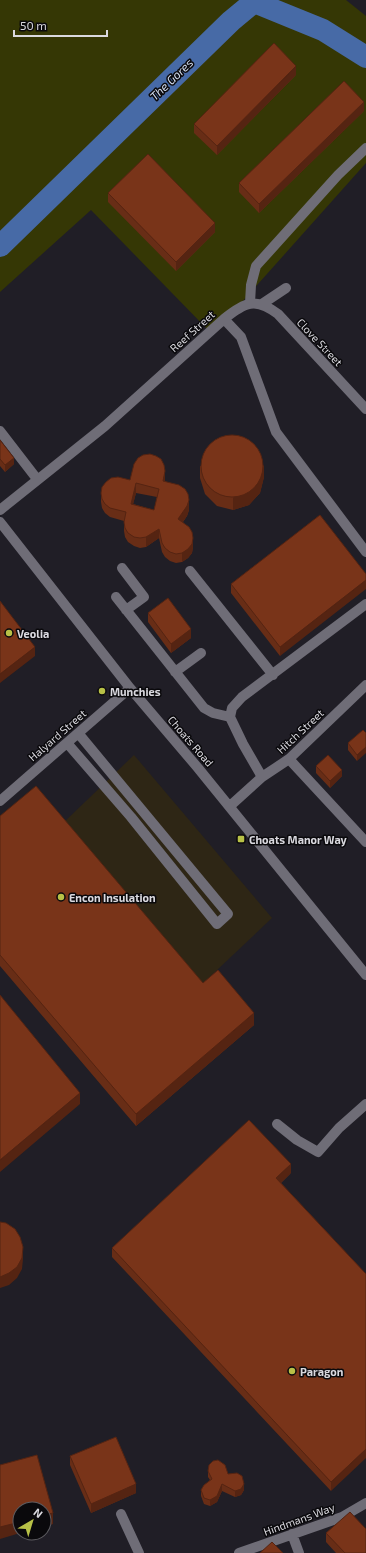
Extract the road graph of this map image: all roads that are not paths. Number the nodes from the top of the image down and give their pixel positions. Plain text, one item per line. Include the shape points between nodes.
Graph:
1 (366, 148) edge
2 (286, 288) dead end
3 (250, 303) junction
4 (262, 304) junction
5 (224, 319) junction
6 (366, 408) edge
7 (0, 431) edge
8 (37, 479) junction
9 (0, 510) edge
10 (0, 522) edge
11 (366, 552) edge
12 (122, 568) dead end
13 (190, 571) dead end
14 (116, 597) dead end
15 (366, 604) edge
16 (126, 610) junction
17 (201, 653) dead end
18 (175, 672) junction
19 (273, 675) junction
20 (366, 685) edge
21 (130, 688) junction
22 (230, 717) junction
23 (78, 733) junction
24 (67, 743) junction
25 (289, 758) junction
26 (262, 777) junction
27 (0, 801) edge
28 (230, 806) junction
29 (366, 842) edge
30 (366, 975) edge
31 (366, 1104) edge
32 (277, 1124) dead end
33 (366, 1503) edge
34 (121, 1514) dead end
35 (292, 1534) junction
36 (139, 1553) edge
37 (239, 1553) edge
38 (300, 1553) edge

1 - 3 street via 338,175 256,266
2 - 4 street
3 - 4 street, Clove Street
3 - 5 street, Reef Street via 238,307
4 - 6 street, Clove Street via 278,314
5 - 8 street, Reef Street via 105,426
5 - 11 street via 241,337 276,432
7 - 8 street
8 - 9 street, Reef Street
10 - 21 street, Choats Road
12 - 16 street via 144,597
13 - 19 street
14 - 16 street
15 - 19 street
16 - 18 street
17 - 18 street
18 - 22 street via 204,708
19 - 22 street via 242,697 232,708
20 - 25 street, Hitch Street
21 - 23 street, Halyard Street
21 - 28 street, Choats Road
22 - 26 street via 242,744
23 - 24 street, Halyard Street
23 - 24 street via 228,914 217,924 131,817
24 - 27 street, Halyard Street
25 - 26 street, Hitch Street
25 - 29 street
26 - 28 street, Hitch Street
28 - 30 street, Choats Road
31 - 32 street via 339,1128 318,1152
33 - 35 street, Hindmans Way via 342,1517
34 - 36 street
35 - 37 street, Hindmans Way
35 - 38 street

